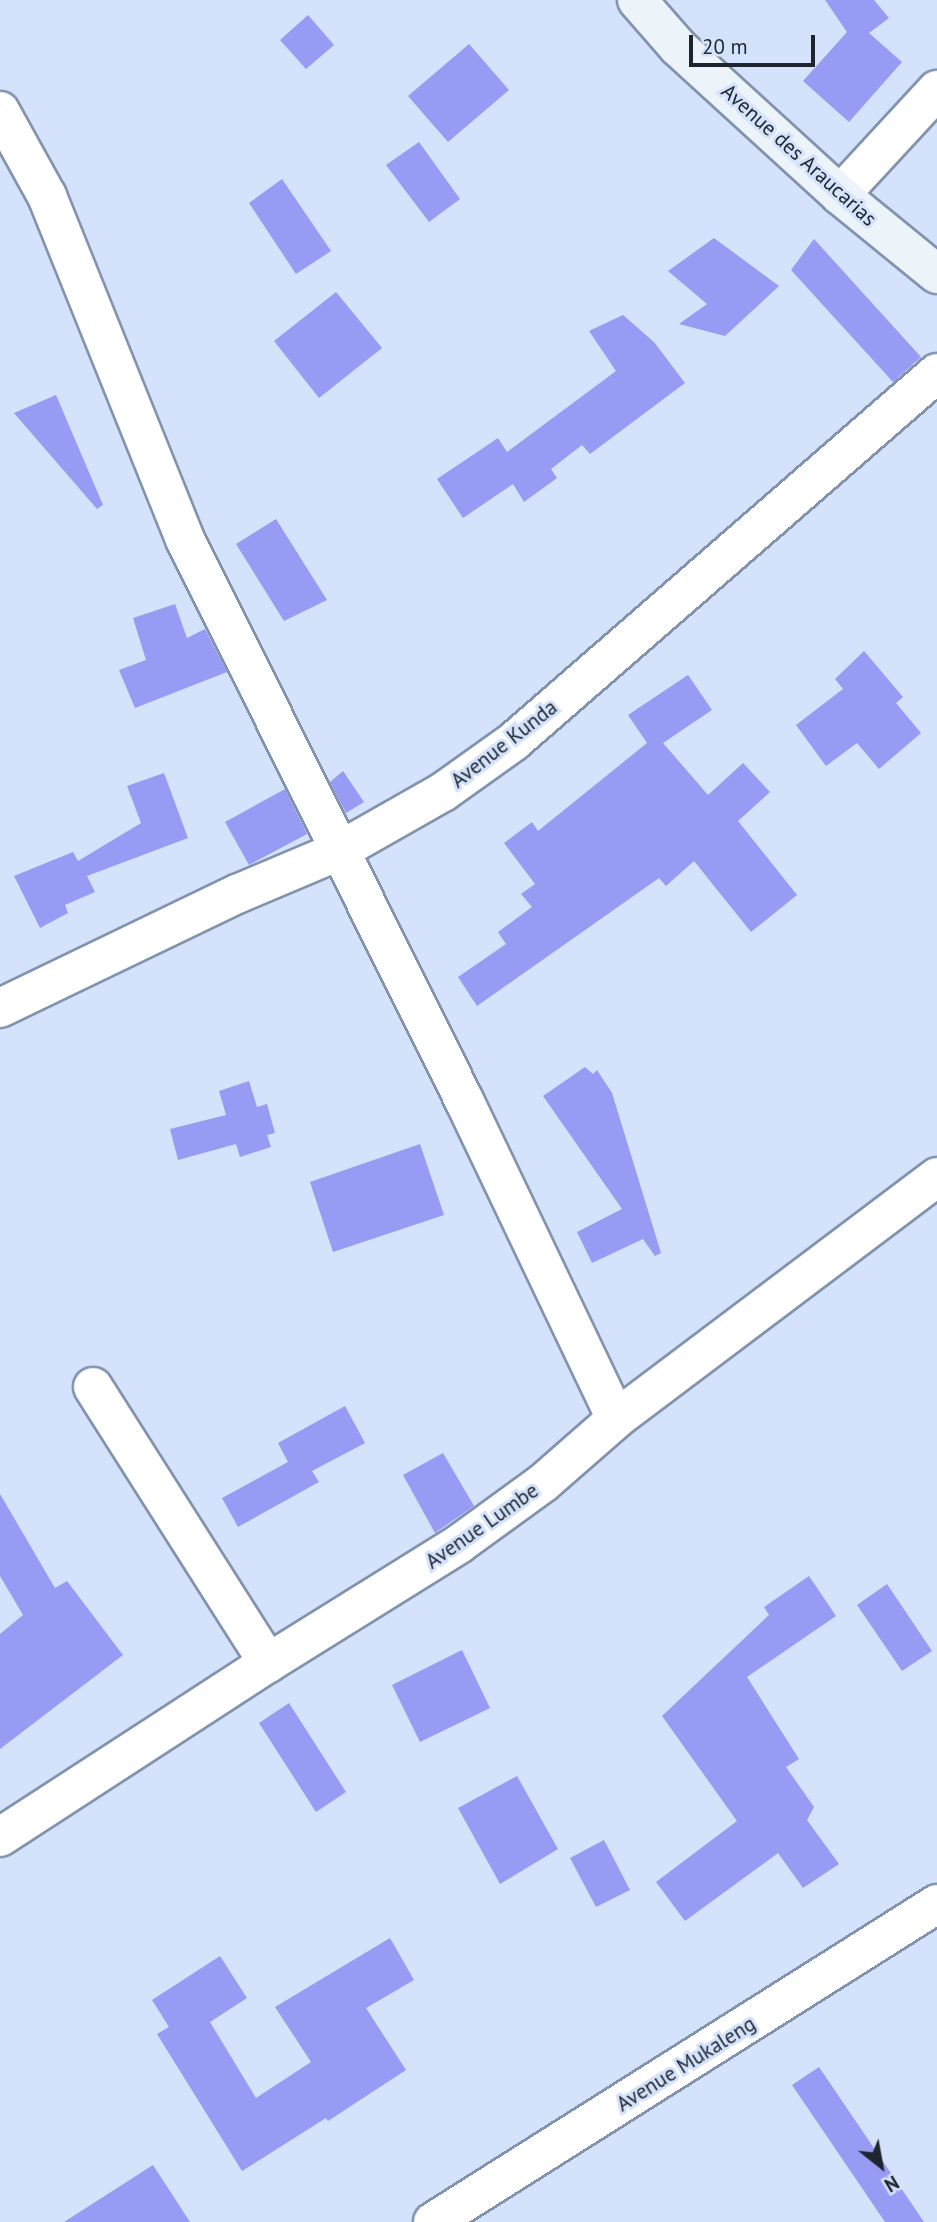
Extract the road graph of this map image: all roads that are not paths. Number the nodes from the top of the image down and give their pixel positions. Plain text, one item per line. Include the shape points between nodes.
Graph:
1 (637, 0) edge
2 (937, 90) edge
3 (0, 111) edge
4 (841, 195) junction
5 (937, 274) edge
6 (937, 373) edge
7 (339, 851) junction
8 (0, 1008) edge
9 (937, 1177) edge
10 (93, 1387) dead end
11 (616, 1419) junction
12 (268, 1663) junction
13 (0, 1837) edge
14 (937, 1904) edge
15 (433, 2222) edge

1 - 4 street, Avenue des Araucarias via 678,47
2 - 4 street
3 - 7 street via 47,196 184,540
4 - 5 street, Avenue des Araucarias
6 - 7 street, Avenue Kunda via 513,742 443,792
7 - 8 street, Avenue Kunda via 237,894
7 - 11 street
9 - 11 street, Avenue Lumbe
10 - 12 street
11 - 12 street, Avenue Lumbe via 543,1483 459,1544
12 - 13 street, Avenue Lumbe
14 - 15 street, Avenue Mukaleng

